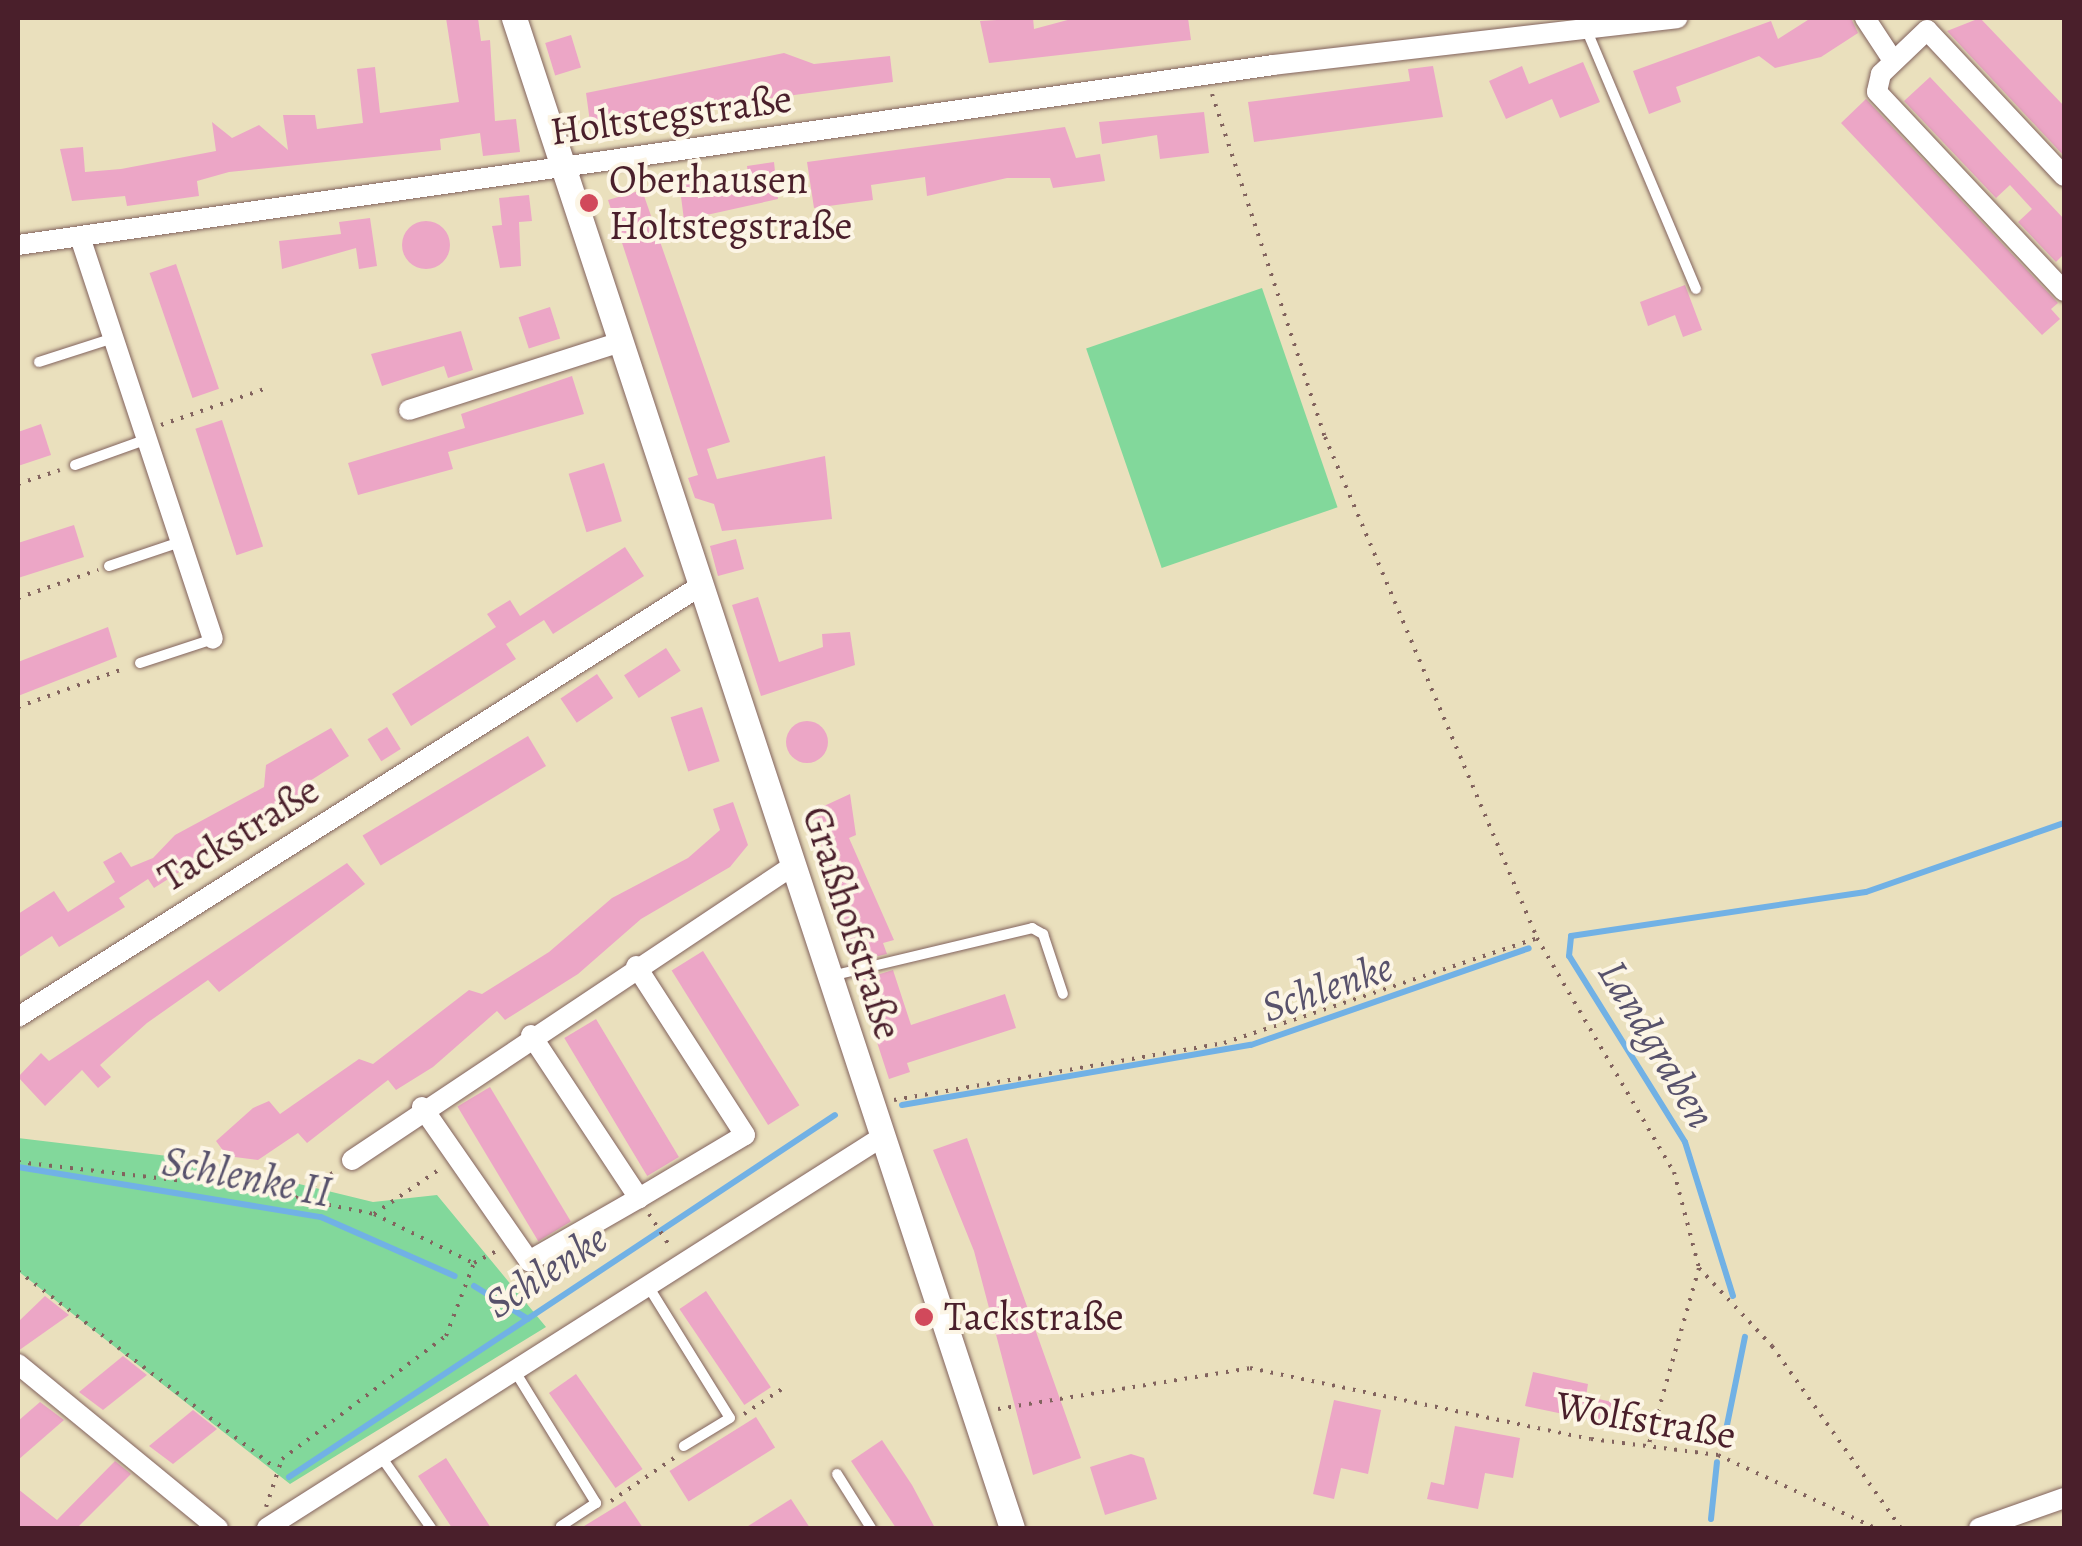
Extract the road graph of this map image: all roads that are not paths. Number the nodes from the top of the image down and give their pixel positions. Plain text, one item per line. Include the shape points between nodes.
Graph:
1 (514, 18) edge
2 (1677, 18) edge
3 (1865, 18) edge
4 (1586, 31) junction
5 (1892, 59) junction
6 (562, 166) junction
7 (2064, 176) edge
8 (80, 237) junction
9 (18, 246) edge
10 (1696, 289) dead end
11 (2064, 291) edge
12 (110, 338) junction
13 (621, 342) junction
14 (40, 362) dead end
15 (409, 410) dead end
16 (143, 436) junction
17 (75, 465) road end
18 (178, 543) junction
19 (109, 566) road end
20 (702, 585) junction
21 (214, 639) joint
22 (140, 663) road end
23 (794, 865) junction
24 (636, 966) junction
25 (830, 976) junction
26 (1063, 994) dead end
27 (18, 1016) edge
28 (531, 1035) junction
29 (422, 1108) junction
30 (882, 1138) junction
31 (352, 1160) road end
32 (644, 1205) junction
33 (648, 1286) junction
34 (18, 1364) edge
35 (516, 1372) junction
36 (684, 1446) road end
37 (382, 1458) junction
38 (837, 1474) dead end
39 (2064, 1498) edge
40 (561, 1526) dead end
41 (270, 1527) edge
42 (218, 1528) edge
43 (431, 1528) edge
44 (871, 1528) edge
45 (1012, 1528) edge
46 (1978, 1528) edge

1 - 6 street, Graßhofstraße
2 - 4 street, Holtstegstraße
3 - 5 street
4 - 6 street, Holtstegstraße via 1273,65
4 - 10 lane
5 - 7 street via 1927,30
5 - 11 street via 1878,92
6 - 8 street, Holtstegstraße
6 - 13 street, Graßhofstraße
8 - 9 street, Holtstegstraße
8 - 12 street
12 - 14 lane
12 - 16 street
13 - 15 street
13 - 20 street, Graßhofstraße
16 - 17 lane
16 - 18 street
18 - 19 lane
18 - 21 street
20 - 23 street, Graßhofstraße
20 - 27 street, Tackstraße
21 - 22 lane
23 - 24 street
23 - 25 street, Graßhofstraße
24 - 28 street
24 - 32 street via 745,1135
25 - 26 lane via 1032,928 1044,934
25 - 30 street, Graßhofstraße
28 - 29 street
28 - 32 street
29 - 31 street
29 - 32 street via 529,1261
30 - 33 street
30 - 45 street, Graßhofstraße
33 - 35 street
33 - 36 lane via 730,1418
34 - 42 street
35 - 37 street
35 - 40 lane via 596,1503
37 - 41 street
37 - 43 lane
38 - 44 lane
39 - 46 street

